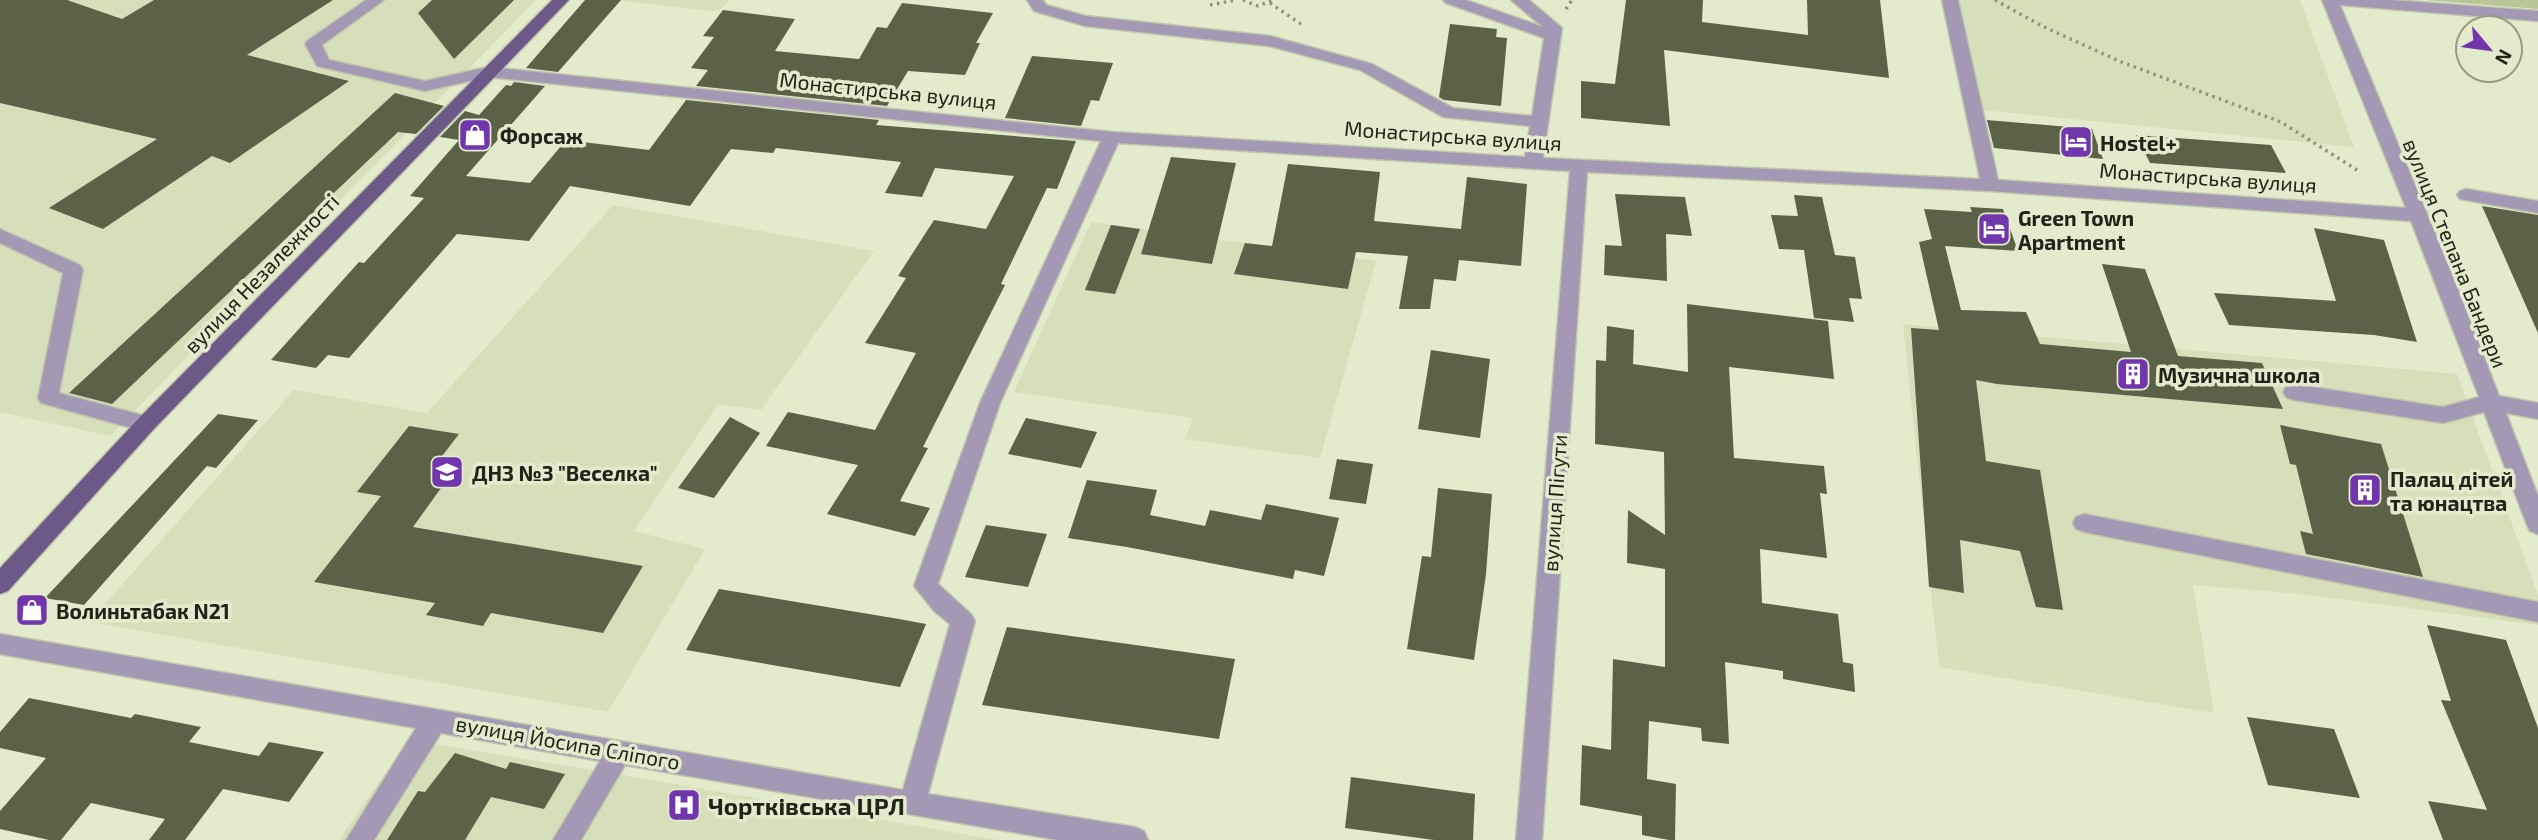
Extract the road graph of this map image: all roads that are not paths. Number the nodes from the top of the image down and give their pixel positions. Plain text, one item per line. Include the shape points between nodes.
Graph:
1 (376, 0) edge
2 (561, 0) edge
3 (1035, 0) edge
4 (1451, 0) edge
5 (1519, 0) edge
6 (1950, 0) edge
7 (2330, 0) edge
8 (2538, 16) edge
9 (1553, 35) junction
10 (488, 72) junction
11 (1539, 122) junction
12 (1112, 136) junction
13 (1533, 163) junction
14 (1579, 166) junction
15 (1990, 185) junction
16 (2466, 195) dead end
17 (2538, 207) edge
18 (2417, 215) junction
19 (0, 235) edge
20 (2293, 392) dead end
21 (2491, 402) junction
22 (2538, 411) edge
23 (146, 424) junction
24 (2084, 523) dead end
25 (2538, 525) edge
26 (0, 584) edge
27 (2538, 612) edge
28 (0, 644) edge
29 (436, 719) junction
30 (620, 751) junction
31 (912, 804) junction
32 (1055, 833) edge
33 (359, 840) edge
34 (566, 840) edge
35 (1135, 840) edge
36 (1529, 840) edge

1 - 10 street, Монастирська вулиця via 313,44 323,63 425,86
2 - 10 main road, вулиця Незалежності
3 - 11 street via 1040,8 1085,21 1270,41 1366,67 1449,113
4 - 9 street
5 - 9 street via 1554,28
6 - 15 street
7 - 8 street
7 - 18 street, вулиця Степана Бандери
9 - 11 street
10 - 12 street, Монастирська вулиця
10 - 23 main road, вулиця Незалежності
11 - 13 street
12 - 13 street, Монастирська вулиця
12 - 31 street via 990,403 926,586 962,621
13 - 14 street, Монастирська вулиця
14 - 15 street, Монастирська вулиця
14 - 36 street, вулиця Пігути
15 - 18 street, Монастирська вулиця
16 - 17 street
18 - 21 street, вулиця Степана Бандери
19 - 23 street via 73,270 48,398
20 - 21 street via 2443,415
21 - 22 street
21 - 25 street, вулиця Степана Бандери
23 - 26 main road, вулиця Незалежності
24 - 27 street
28 - 29 street, вулиця Йосипа Сліпого
29 - 30 street, вулиця Йосипа Сліпого
29 - 33 street
30 - 31 street, вулиця Йосипа Сліпого
30 - 34 street
31 - 32 street, вулиця Йосипа Сліпого
32 - 35 street, вулиця Йосипа Сліпого

